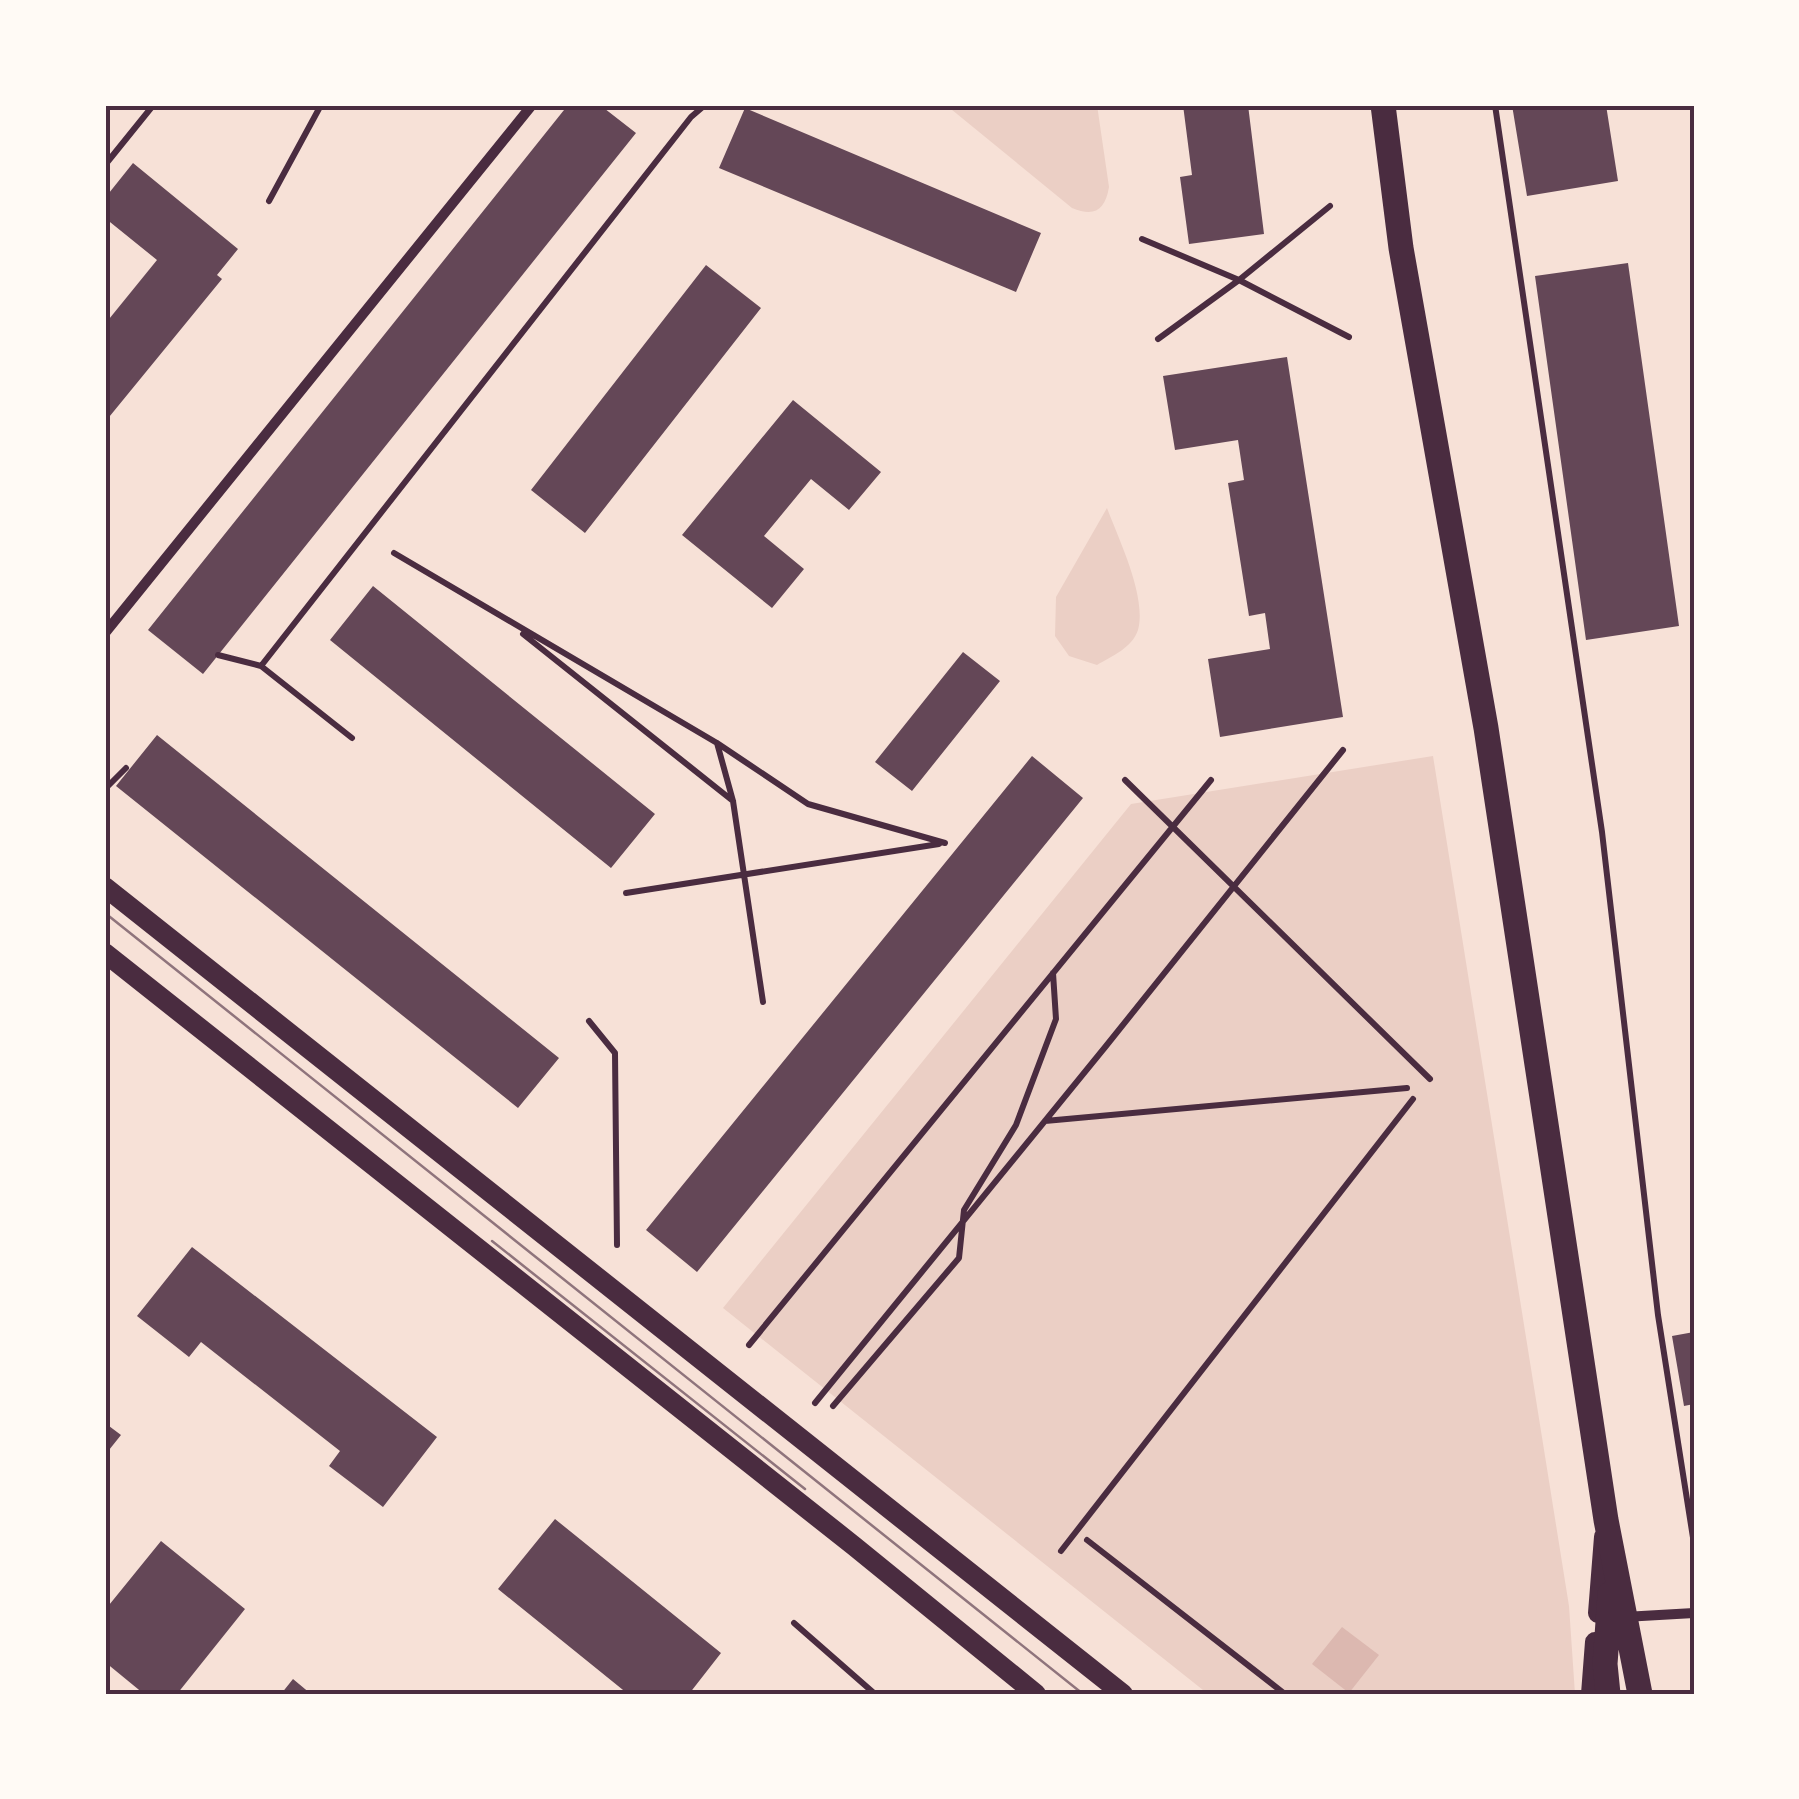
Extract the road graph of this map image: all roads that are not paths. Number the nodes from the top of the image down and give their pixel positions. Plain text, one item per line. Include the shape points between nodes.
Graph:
1 (532, 105) edge
2 (1384, 105) edge
3 (105, 633) edge
4 (105, 887) edge
5 (105, 953) edge
6 (1606, 1520) junction
7 (1612, 1554) junction
8 (1694, 1612) edge
9 (1623, 1617) junction
10 (1036, 1694) edge
11 (1123, 1694) edge
12 (1591, 1694) edge
13 (1608, 1694) edge
14 (1640, 1694) edge

1 - 3 street
2 - 6 main road via 1401,248 1486,728
4 - 11 main road
5 - 10 main road
6 - 7 main road
6 - 12 main road
7 - 9 main road
7 - 13 main road
8 - 9 street
9 - 14 main road

